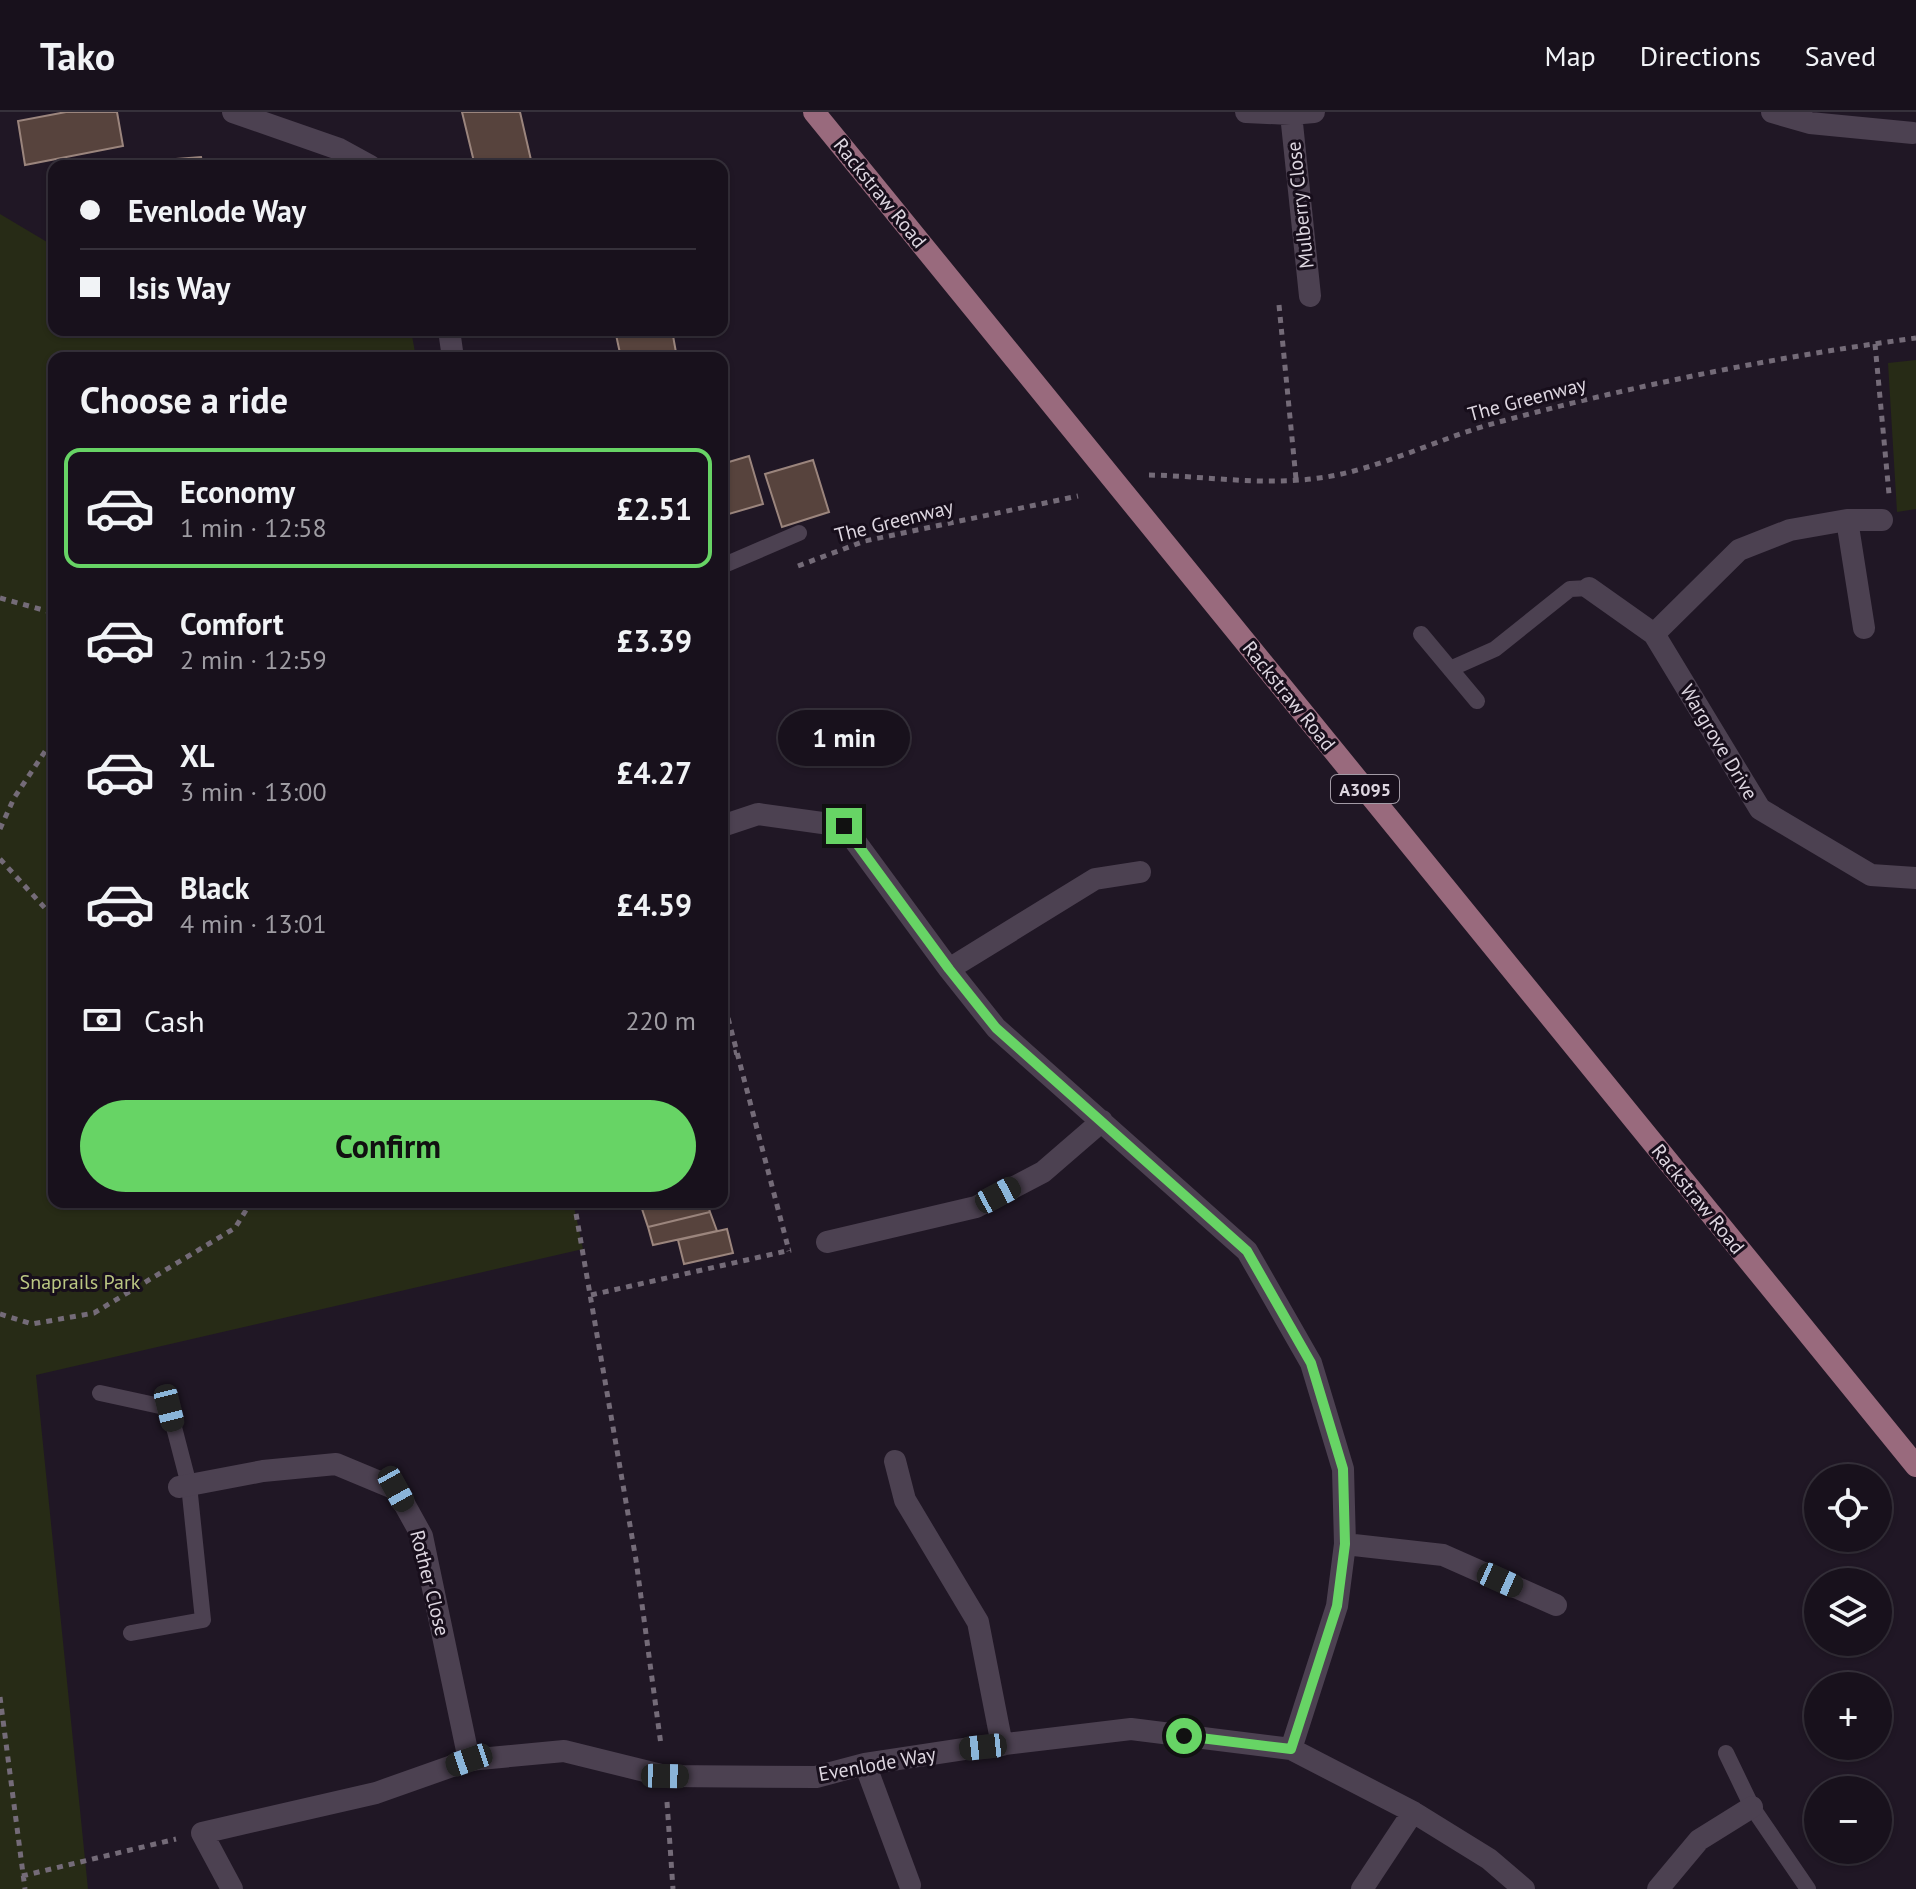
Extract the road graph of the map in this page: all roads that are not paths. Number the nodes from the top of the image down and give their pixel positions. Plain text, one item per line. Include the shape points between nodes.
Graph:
1 (233, 112) edge
2 (814, 112) edge
3 (1246, 112) edge
4 (1314, 112) edge
5 (1772, 112) edge
6 (1291, 114) junction
7 (1913, 133) dead end
8 (359, 160) edge
9 (1310, 296) dead end
10 (1886, 512) road end
11 (1847, 520) junction
12 (799, 533) dead end
13 (728, 563) edge
14 (1589, 588) joint
15 (1864, 628) dead end
16 (1421, 634) dead end
17 (1654, 634) junction
18 (1450, 669) junction
19 (1477, 701) dead end
20 (728, 824) edge
21 (1140, 872) dead end
22 (1916, 878) edge
23 (949, 969) junction
24 (1102, 1121) junction
25 (827, 1242) road end
26 (100, 1393) dead end
27 (895, 1461) dead end
28 (1916, 1466) edge
29 (184, 1486) junction
30 (1345, 1544) junction
31 (1556, 1605) dead end
32 (131, 1633) dead end
33 (1002, 1745) junction
34 (1291, 1749) junction
35 (1726, 1753) dead end
36 (469, 1760) junction
37 (865, 1764) junction
38 (1752, 1807) junction
39 (1413, 1812) junction
40 (910, 1885) dead end
41 (232, 1889) edge
42 (1362, 1889) edge
43 (1524, 1889) edge
44 (1658, 1889) edge
45 (1808, 1889) edge

1 - 8 street
2 - 28 main road, Rackstraw Road / A3095
3 - 6 street
4 - 6 street
5 - 7 street via 1810,123
6 - 9 street, Mulberry Close
10 - 11 street
11 - 15 street
11 - 17 street via 1790,530 1739,550
12 - 13 lane
14 - 17 street, Wargrove Drive
14 - 18 lane via 1570,589 1495,649
16 - 18 lane
17 - 22 street, Wargrove Drive via 1760,809 1871,875
18 - 19 lane
20 - 23 street via 758,814 844,826
21 - 23 street via 1095,879
23 - 24 street via 996,1028
24 - 25 street via 1043,1172 976,1207
24 - 30 street via 1247,1251 1311,1363 1343,1469
26 - 29 lane via 169,1408
27 - 33 street via 905,1500 978,1622
29 - 32 lane via 203,1620
29 - 36 street, Rother Close via 336,1464 396,1489 422,1536
30 - 31 street via 1443,1555
30 - 34 street via 1337,1606
33 - 34 street, Evenlode Way via 1131,1729
33 - 37 street, Evenlode Way
34 - 39 street, Evenlode Way
35 - 38 lane
36 - 37 street, Evenlode Way via 564,1751 665,1776 816,1777
36 - 41 street, Evenlode Way via 376,1793 202,1833
37 - 40 street
38 - 44 street via 1699,1840
38 - 45 lane
39 - 42 street
39 - 43 street, Evenlode Way via 1489,1859

